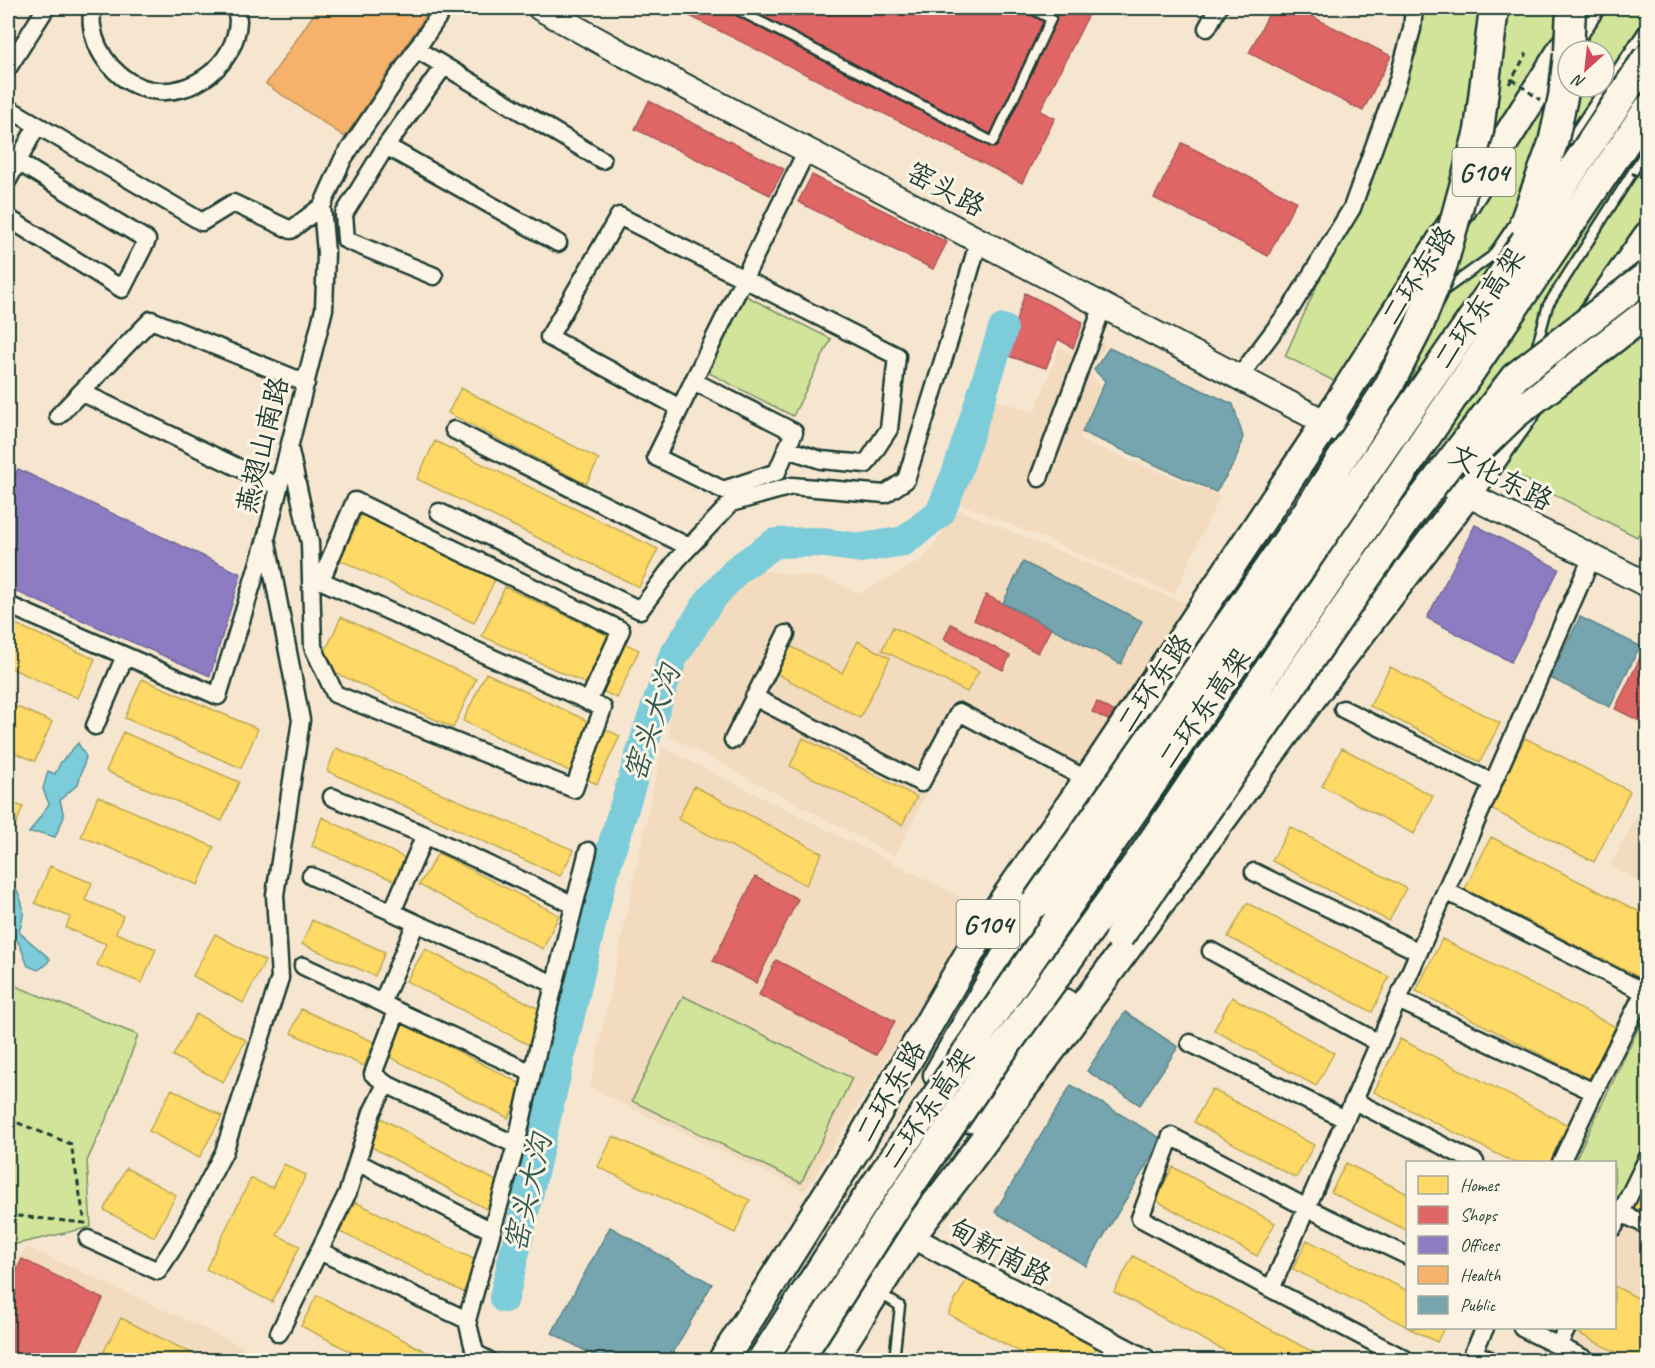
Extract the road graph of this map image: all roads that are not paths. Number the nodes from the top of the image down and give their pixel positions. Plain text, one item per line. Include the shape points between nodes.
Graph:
1 (46, 8) edge
2 (92, 8) edge
3 (236, 8) edge
4 (444, 8) edge
5 (540, 8) edge
6 (734, 8) edge
7 (1030, 8) edge
8 (1218, 8) edge
9 (1494, 8) edge
10 (1571, 8) edge
11 (1589, 8) edge
12 (1410, 10) edge
13 (1647, 24) edge
14 (1207, 28) dead end
15 (1569, 39) edge
16 (416, 49) junction
17 (1647, 57) edge
18 (444, 66) junction
19 (8, 68) edge
20 (1563, 99) edge
21 (1647, 109) edge
22 (8, 110) edge
23 (34, 131) dead end
24 (386, 146) junction
25 (1647, 148) edge
26 (807, 150) junction
27 (602, 160) dead end
28 (18, 162) junction
29 (8, 180) edge
30 (322, 206) junction
31 (8, 218) edge
32 (1647, 236) edge
33 (979, 240) junction
34 (558, 243) dead end
35 (1508, 267) junction
36 (1647, 275) edge
37 (434, 276) dead end
38 (744, 278) junction
39 (1103, 306) junction
40 (1416, 310) dead end
41 (1647, 312) edge
42 (1239, 377) junction
43 (1528, 380) dead end
44 (693, 381) junction
45 (306, 383) junction
46 (1525, 391) dead end
47 (81, 392) junction
48 (680, 408) junction
49 (58, 416) dead end
50 (1326, 423) junction
51 (1517, 423) junction
52 (454, 430) dead end
53 (289, 447) junction
54 (787, 448) junction
55 (1349, 458) dead end
56 (1355, 467) dead end
57 (1039, 478) dead end
58 (1366, 485) dead end
59 (279, 487) junction
60 (1468, 493) junction
61 (1372, 494) dead end
62 (1420, 494) dead end
63 (1401, 507) junction
64 (439, 512) dead end
65 (266, 539) junction
66 (689, 547) junction
67 (1592, 557) junction
68 (316, 578) junction
69 (1312, 580) dead end
70 (1647, 585) edge
71 (8, 605) edge
72 (786, 634) dead end
73 (125, 656) junction
74 (754, 697) junction
75 (588, 702) junction
76 (1343, 709) dead end
77 (95, 726) dead end
78 (733, 740) dead end
79 (1088, 780) junction
80 (1493, 783) junction
81 (332, 797) dead end
82 (425, 836) junction
83 (588, 851) dead end
84 (1254, 872) dead end
85 (311, 876) dead end
86 (1446, 891) junction
87 (574, 905) junction
88 (392, 912) junction
89 (416, 923) junction
90 (1210, 951) dead end
91 (1419, 952) junction
92 (303, 966) dead end
93 (554, 984) junction
94 (1398, 1000) junction
95 (382, 1003) junction
96 (397, 1011) junction
97 (997, 1033) dead end
98 (1190, 1043) dead end
99 (1379, 1043) junction
100 (532, 1073) junction
101 (386, 1084) junction
102 (1594, 1092) junction
103 (1354, 1101) junction
104 (1345, 1119) junction
105 (516, 1145) junction
106 (1647, 1157) edge
107 (1473, 1161) edge
108 (1561, 1161) edge
109 (357, 1162) junction
110 (836, 1191) junction
111 (892, 1205) junction
112 (1306, 1208) junction
113 (1618, 1220) edge
114 (1647, 1227) edge
115 (492, 1231) junction
116 (88, 1239) dead end
117 (319, 1251) junction
118 (1406, 1256) edge
119 (1271, 1289) junction
120 (876, 1292) junction
121 (467, 1320) junction
122 (1485, 1329) edge
123 (1524, 1329) edge
124 (1566, 1329) edge
125 (279, 1333) dead end
126 (1558, 1346) junction
127 (81, 1360) edge
128 (88, 1360) edge
129 (488, 1360) edge
130 (723, 1360) edge
131 (762, 1360) edge
132 (798, 1360) edge
133 (832, 1360) edge
134 (894, 1360) edge
135 (1145, 1360) edge
136 (1407, 1360) edge
137 (1490, 1360) edge
138 (1587, 1360) edge

1 - 19 street
2 - 3 street via 91,24 97,47 110,67 128,81 151,90 176,90 199,82 219,67 232,46 238,22
4 - 16 street, 燕翅山南路
5 - 26 main road, 窑头路
6 - 7 lane via 993,142 1051,19
8 - 14 street
9 - 111 highway, bridge via 1479,131 1443,264 1418,328 1388,387 1305,515 1036,903
10 - 15 highway, bridge
11 - 50 highway, 二环东路 / G104 via 1388,331
12 - 42 street via 1412,29 1398,80 1352,208 1291,308
13 - 40 lane via 1492,256
16 - 18 street
16 - 30 street, 燕翅山南路 via 343,159
17 - 35 highway, 二环东高架, bridge
18 - 24 street
18 - 27 street
20 - 35 highway, bridge via 1553,143
21 - 111 highway, 二环东高架, bridge via 1148,847
22 - 30 street via 202,222 233,203 291,230
23 - 28 street
24 - 34 street
24 - 37 street via 344,214 346,240
25 - 43 lane via 1548,305
26 - 33 main road, 窑头路
26 - 38 street
28 - 29 street
28 - 31 street via 147,240 122,289
30 - 45 street, 燕翅山南路 via 326,253 324,309
32 - 51 highway
33 - 39 main road, 窑头路
33 - 66 street via 906,480 885,494 792,486 731,503
35 - 111 highway, 二环东高架, bridge
36 - 63 highway, bridge via 1515,377
38 - 44 street
38 - 48 street via 619,216 549,337
38 - 54 street via 897,356 889,429 866,464 821,460
39 - 42 main road, 窑头路
39 - 57 street
41 - 63 highway, bridge
42 - 50 main road, 窑头路
44 - 48 street
44 - 54 street via 794,432
45 - 47 street via 151,320
45 - 53 street, 燕翅山南路
46 - 51 lane
47 - 49 street
47 - 59 street
48 - 54 street via 656,457 723,490 777,472
50 - 55 lane
50 - 60 main road, 文化东路
50 - 79 highway, 二环东路 / G104
51 - 60 highway
52 - 66 street
53 - 59 street, 燕翅山南路
53 - 68 street
56 - 58 lane
59 - 65 street, 燕翅山南路
60 - 62 lane
60 - 67 main road, 文化东路
60 - 111 highway via 962,1170
61 - 63 lane
63 - 111 highway, bridge via 1119,937
64 - 66 street via 640,610
65 - 73 street, 燕翅山南路 via 218,696
65 - 116 street via 302,720 275,895 279,978 224,1152 158,1271
67 - 70 main road, 文化东路
67 - 80 street
68 - 75 street
68 - 75 street via 355,501 621,630
68 - 75 street via 313,647 335,694 574,789 603,708
69 - 97 lane
71 - 73 street, 燕翅山南路
72 - 74 street
73 - 77 street
74 - 78 street
74 - 79 street via 921,783 959,712
76 - 80 street
79 - 110 highway, 二环东路 / G104 via 980,935
80 - 86 street
81 - 82 street
82 - 87 street
82 - 88 street
83 - 87 street
84 - 91 street
85 - 88 street
86 - 91 street
86 - 102 street via 1644,992
87 - 93 street
88 - 89 street
89 - 93 street
89 - 95 street
90 - 99 street
91 - 94 street
92 - 95 street
93 - 100 street
94 - 99 street
94 - 102 street
95 - 96 street
96 - 100 street
96 - 101 street via 373,1074
98 - 104 street
99 - 103 street
100 - 105 street
101 - 105 street
101 - 109 street via 372,1112
102 - 108 street
103 - 104 street
103 - 107 street
104 - 112 street
105 - 115 street
106 - 113 street
109 - 115 street
109 - 117 street via 348,1192
110 - 111 street, 甸新南路
110 - 130 highway, 二环东路 / G104
111 - 120 highway
111 - 131 highway, 二环东高架, bridge
111 - 132 highway, 二环东高架, bridge
111 - 135 street, 甸新南路
112 - 118 street
112 - 119 street
112 - 119 street via 1171,1136 1140,1218
113 - 114 street
115 - 121 street
117 - 121 street
117 - 125 street
119 - 136 street
120 - 133 highway
120 - 134 lane via 900,1306
121 - 129 street via 475,1353
122 - 137 street via 1473,1353
123 - 126 street
124 - 126 street
126 - 138 street
127 - 128 lane

